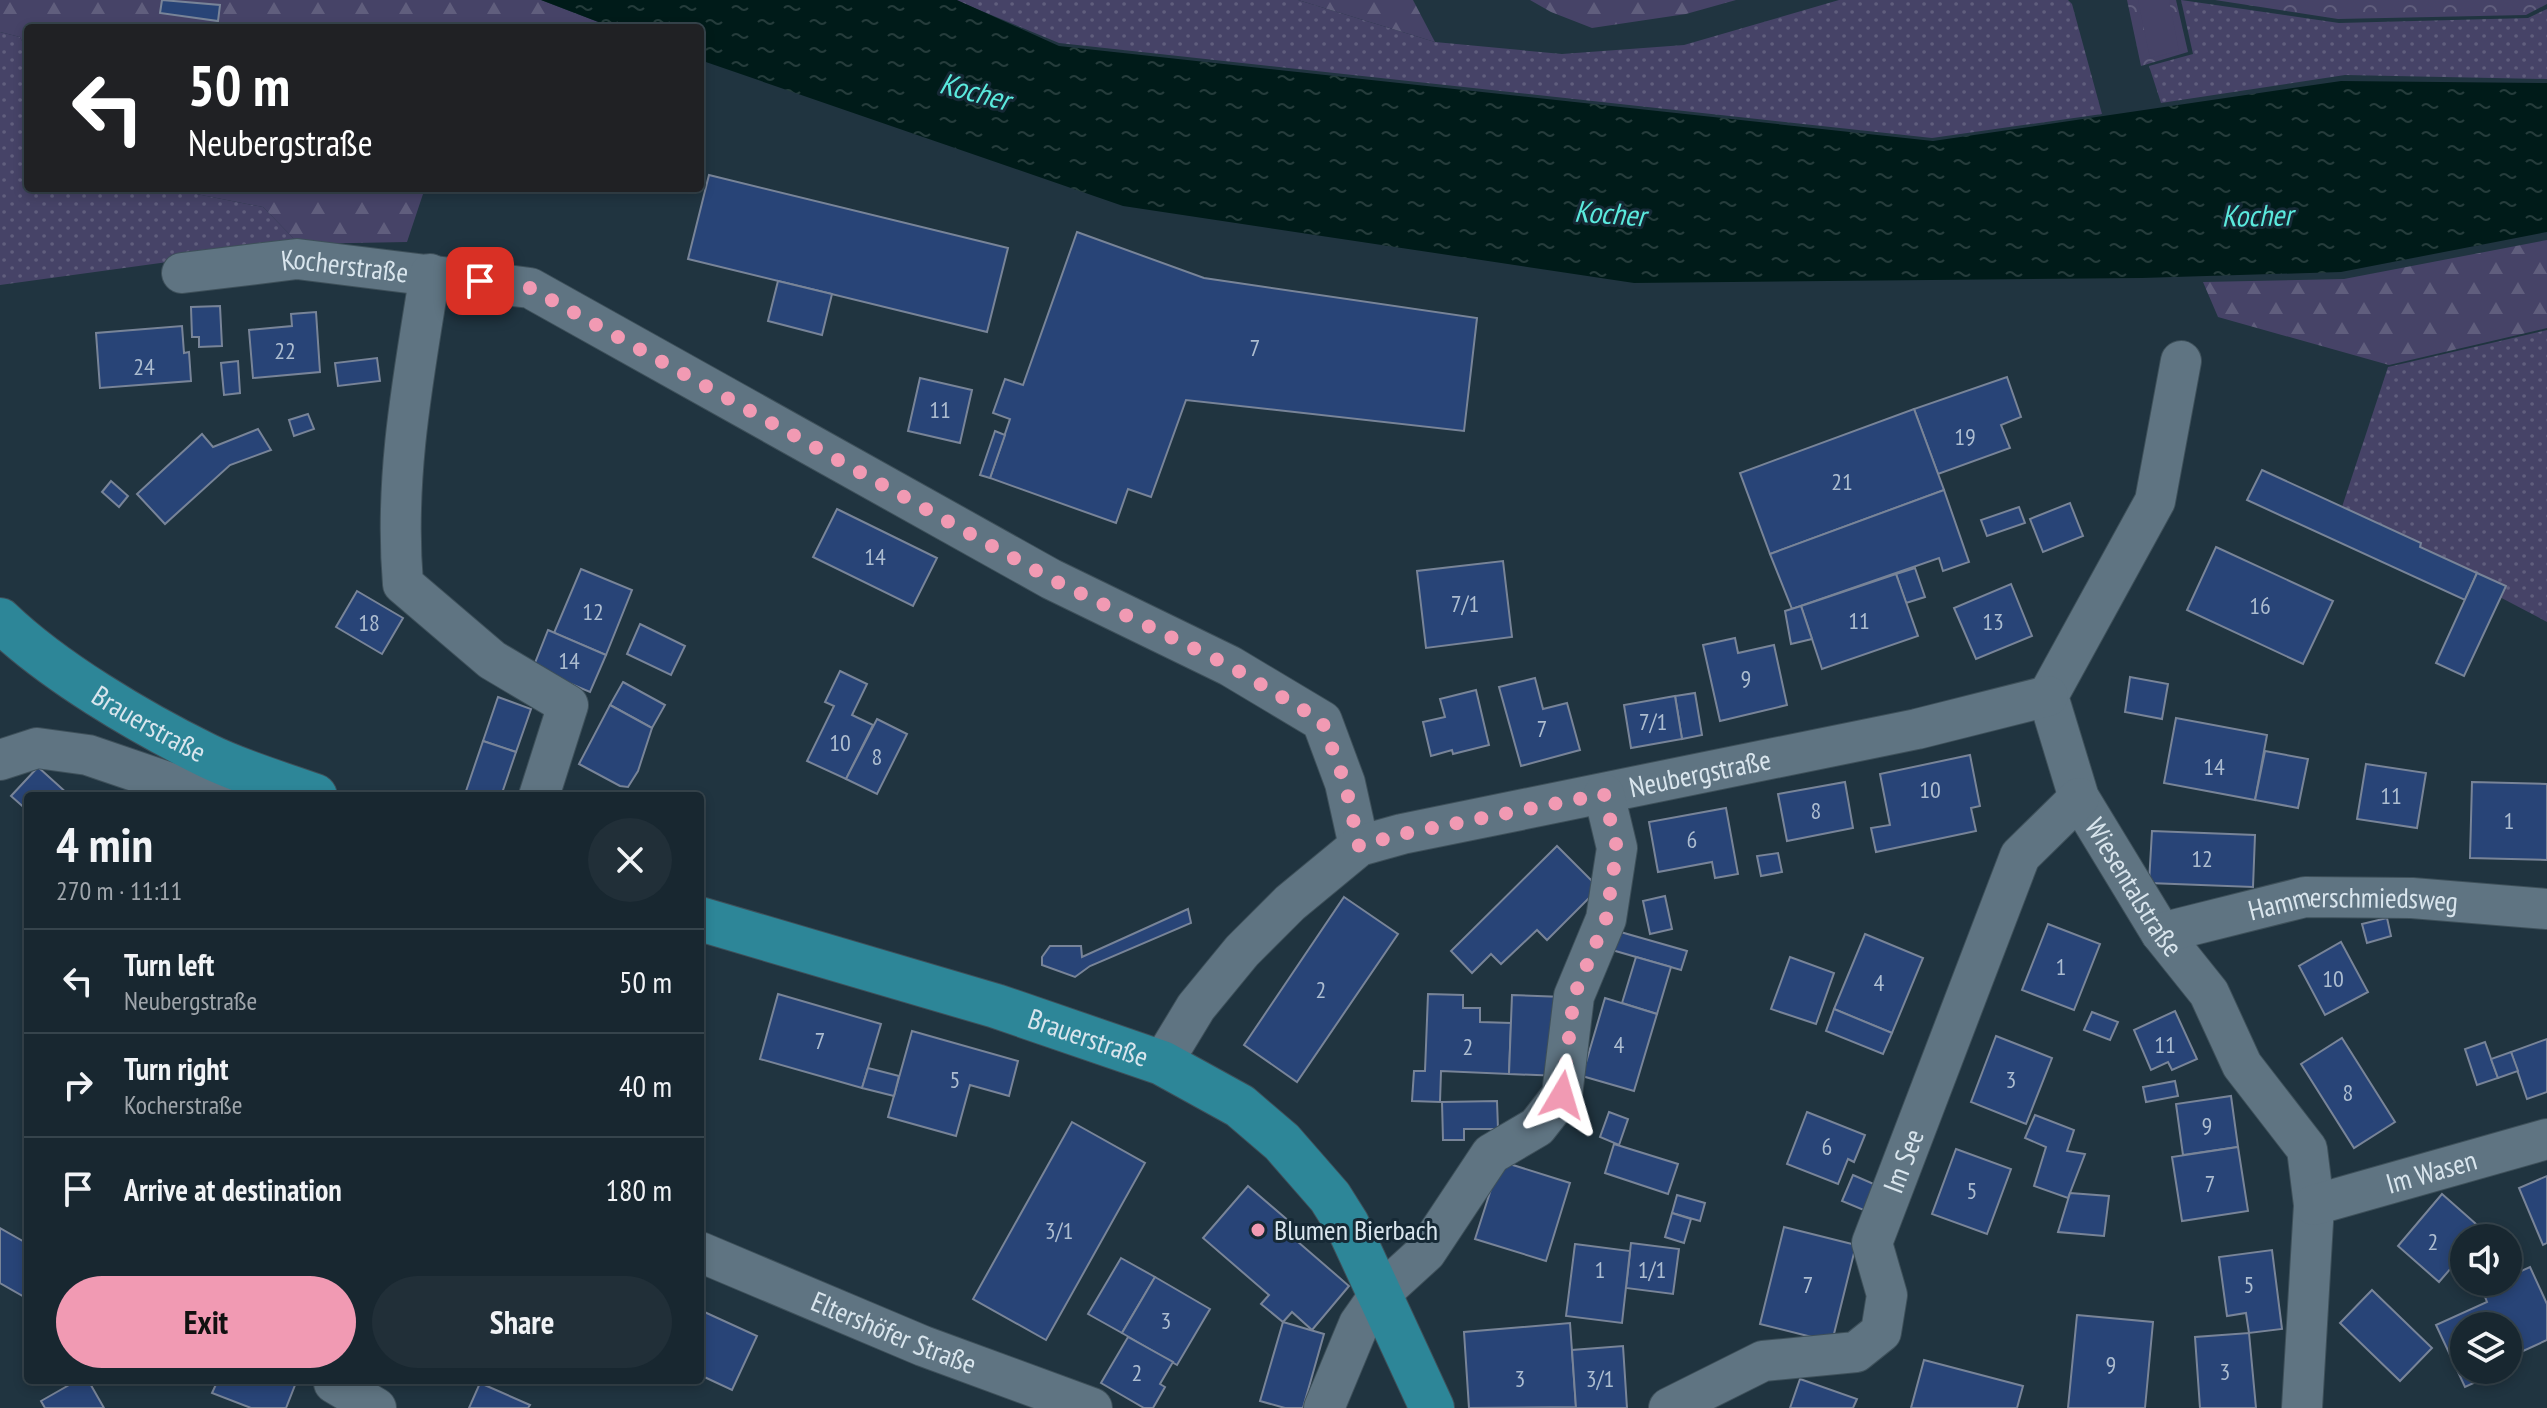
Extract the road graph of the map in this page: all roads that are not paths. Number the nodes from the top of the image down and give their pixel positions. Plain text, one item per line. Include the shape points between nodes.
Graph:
1 (182, 273) dead end
2 (430, 274) junction
3 (2181, 361) dead end
4 (0, 620) edge
5 (2048, 696) junction
6 (0, 760) edge
7 (265, 778) junction
8 (304, 792) edge
9 (540, 792) edge
10 (1604, 794) junction
11 (2079, 798) junction
12 (1359, 846) junction
13 (2547, 909) edge
14 (704, 920) edge
15 (2161, 933) junction
16 (1162, 1063) junction
17 (2547, 1139) edge
18 (2314, 1205) junction
19 (704, 1254) edge
20 (1380, 1294) junction
21 (332, 1390) edge
22 (376, 1408) edge
23 (1092, 1408) edge
24 (1324, 1408) edge
25 (1432, 1408) edge
26 (1669, 1408) edge
27 (2302, 1408) edge

1 - 2 street, Kocherstraße via 297,259
2 - 9 street via 406,423 399,531 403,584 492,660 568,705
2 - 12 street, Kocherstraße via 530,288 1051,579 1230,666 1322,721 1345,783
3 - 5 street via 2155,501
4 - 7 main road, Brauerstraße via 108,700 207,756
5 - 10 street, Neubergstraße
5 - 11 street, Wiesentalstraße
6 - 7 street via 37,748 88,755 182,787
7 - 8 main road, Brauerstraße
10 - 12 street, Neubergstraße
10 - 20 street via 1617,848 1606,919 1574,996 1562,1095 1537,1127 1491,1154 1426,1252
11 - 15 street, Wiesentalstraße
11 - 26 street, Im See via 2020,856 1872,1243 1887,1295 1881,1332 1856,1352 1763,1361
12 - 16 street, Neubergstraße via 1242,951 1196,1007
13 - 15 street, Hammerschmiedsweg via 2412,898 2305,897
14 - 16 main road, Brauerstraße via 996,1006
15 - 18 street, Wiesentalstraße via 2209,993 2242,1065 2307,1149
16 - 20 main road, Brauerstraße via 1240,1106 1302,1163 1341,1215
17 - 18 street, Im Wasen
18 - 27 street, Wiesentalstraße
19 - 23 street, Eltershöfer Straße via 923,1346
20 - 24 street via 1359,1324
20 - 25 main road, Brauerstraße
21 - 22 street

